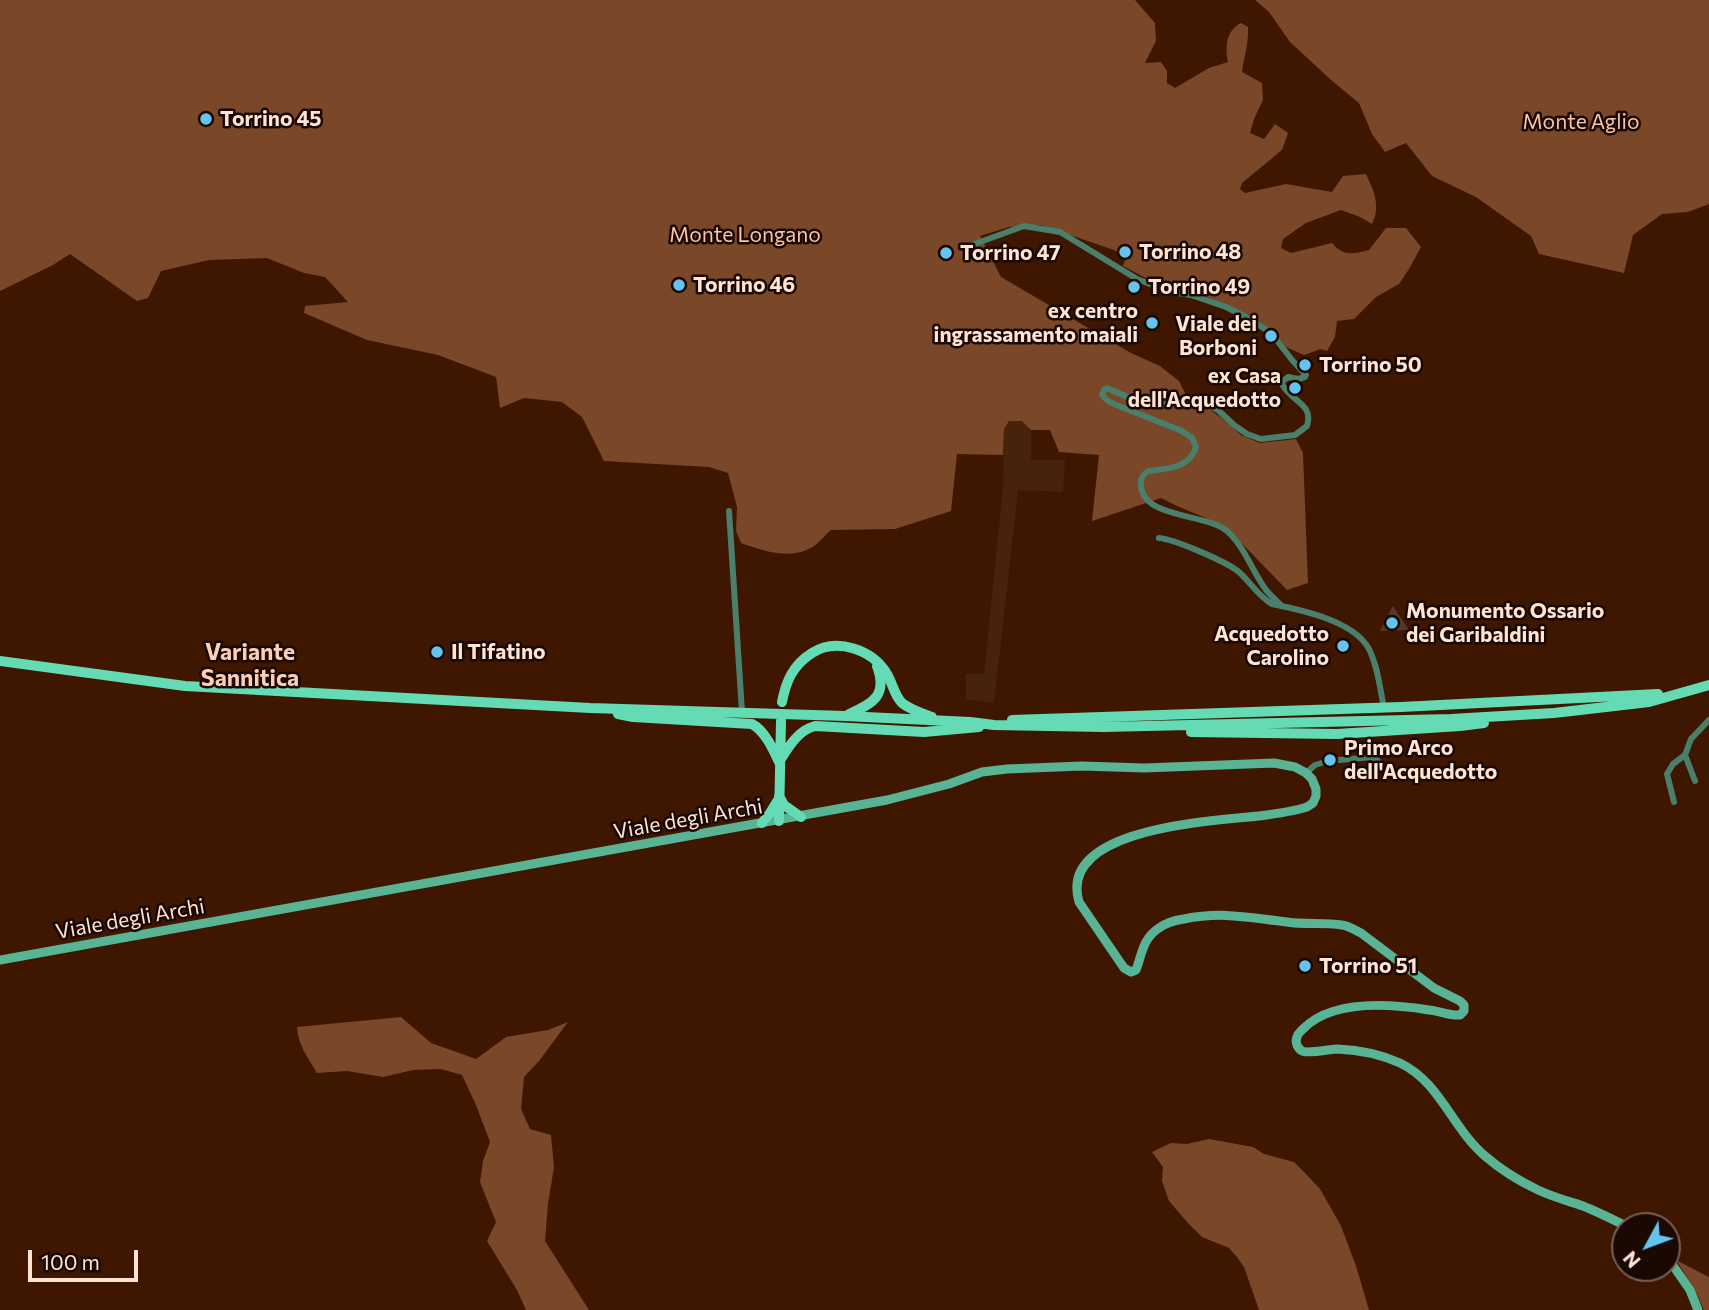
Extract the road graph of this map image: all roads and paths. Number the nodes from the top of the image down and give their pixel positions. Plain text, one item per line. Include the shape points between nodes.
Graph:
1 (969, 246) dead end
2 (729, 511) dead end
3 (1159, 538) dead end
4 (1282, 606) junction
5 (875, 660) junction
6 (0, 661) edge
7 (1709, 685) edge
8 (1680, 693) junction
9 (782, 702) dead end
10 (590, 708) junction
11 (1384, 708) junction
12 (742, 712) junction
13 (845, 716) junction
14 (942, 720) junction
15 (1709, 720) edge
16 (781, 721) dead end
17 (970, 722) junction
18 (994, 725) junction
19 (1685, 755) junction
20 (1378, 761) dead end
21 (779, 762) junction
22 (1307, 773) junction
23 (1695, 781) dead end
24 (779, 796) junction
25 (1674, 802) dead end
26 (801, 817) junction
27 (779, 821) junction
28 (762, 823) junction
29 (0, 960) edge
30 (1611, 1219) edge
31 (1681, 1277) edge
32 (1698, 1310) edge

1 - 4 street via 1024,226 1060,232 1137,279 1226,307 1272,334 1306,375 1288,377 1282,384 1308,414 1307,426 1295,435 1261,439 1247,434 1218,410 1198,403 1144,401 1107,388 1102,395 1192,438 1196,447 1189,460 1178,467 1148,471 1142,477 1145,499 1158,508 1226,531 1266,591
2 - 12 street
3 - 4 street via 1238,571 1265,600
4 - 11 street via 1357,634 1373,659
5 - 9 main road via 848,647 815,651 793,670
5 - 13 main road via 879,692 867,706
5 - 14 main road via 904,704
6 - 10 main road via 185,685
7 - 8 main road
8 - 11 main road
8 - 18 main road via 1649,702 1554,713 1451,719
10 - 12 main road
10 - 21 main road via 634,717 752,724
11 - 17 main road
12 - 13 main road
13 - 14 main road
14 - 17 main road
15 - 19 street via 1691,739
16 - 21 main road
17 - 18 main road
18 - 21 main road via 924,732 814,726 801,733
19 - 23 street
19 - 25 street via 1667,774
20 - 22 street via 1372,757 1328,761
21 - 24 main road
22 - 26 main road, Viale degli Archi via 1274,763 1007,769
22 - 30 main road via 1316,792 1307,807 1197,822 1112,844 1081,870 1076,893 1079,902 1131,972 1136,970 1146,940 1160,926 1181,919 1249,916 1342,925 1362,933 1434,988 1460,1001 1464,1011 1455,1016 1397,1007 1340,1008 1308,1023 1297,1035 1298,1048 1364,1051 1416,1072 1458,1127 1496,1165 1536,1189
24 - 26 main road
24 - 27 main road
24 - 28 main road
26 - 27 main road, Viale degli Archi
27 - 28 main road, Viale degli Archi
28 - 29 main road, Viale degli Archi
31 - 32 main road

